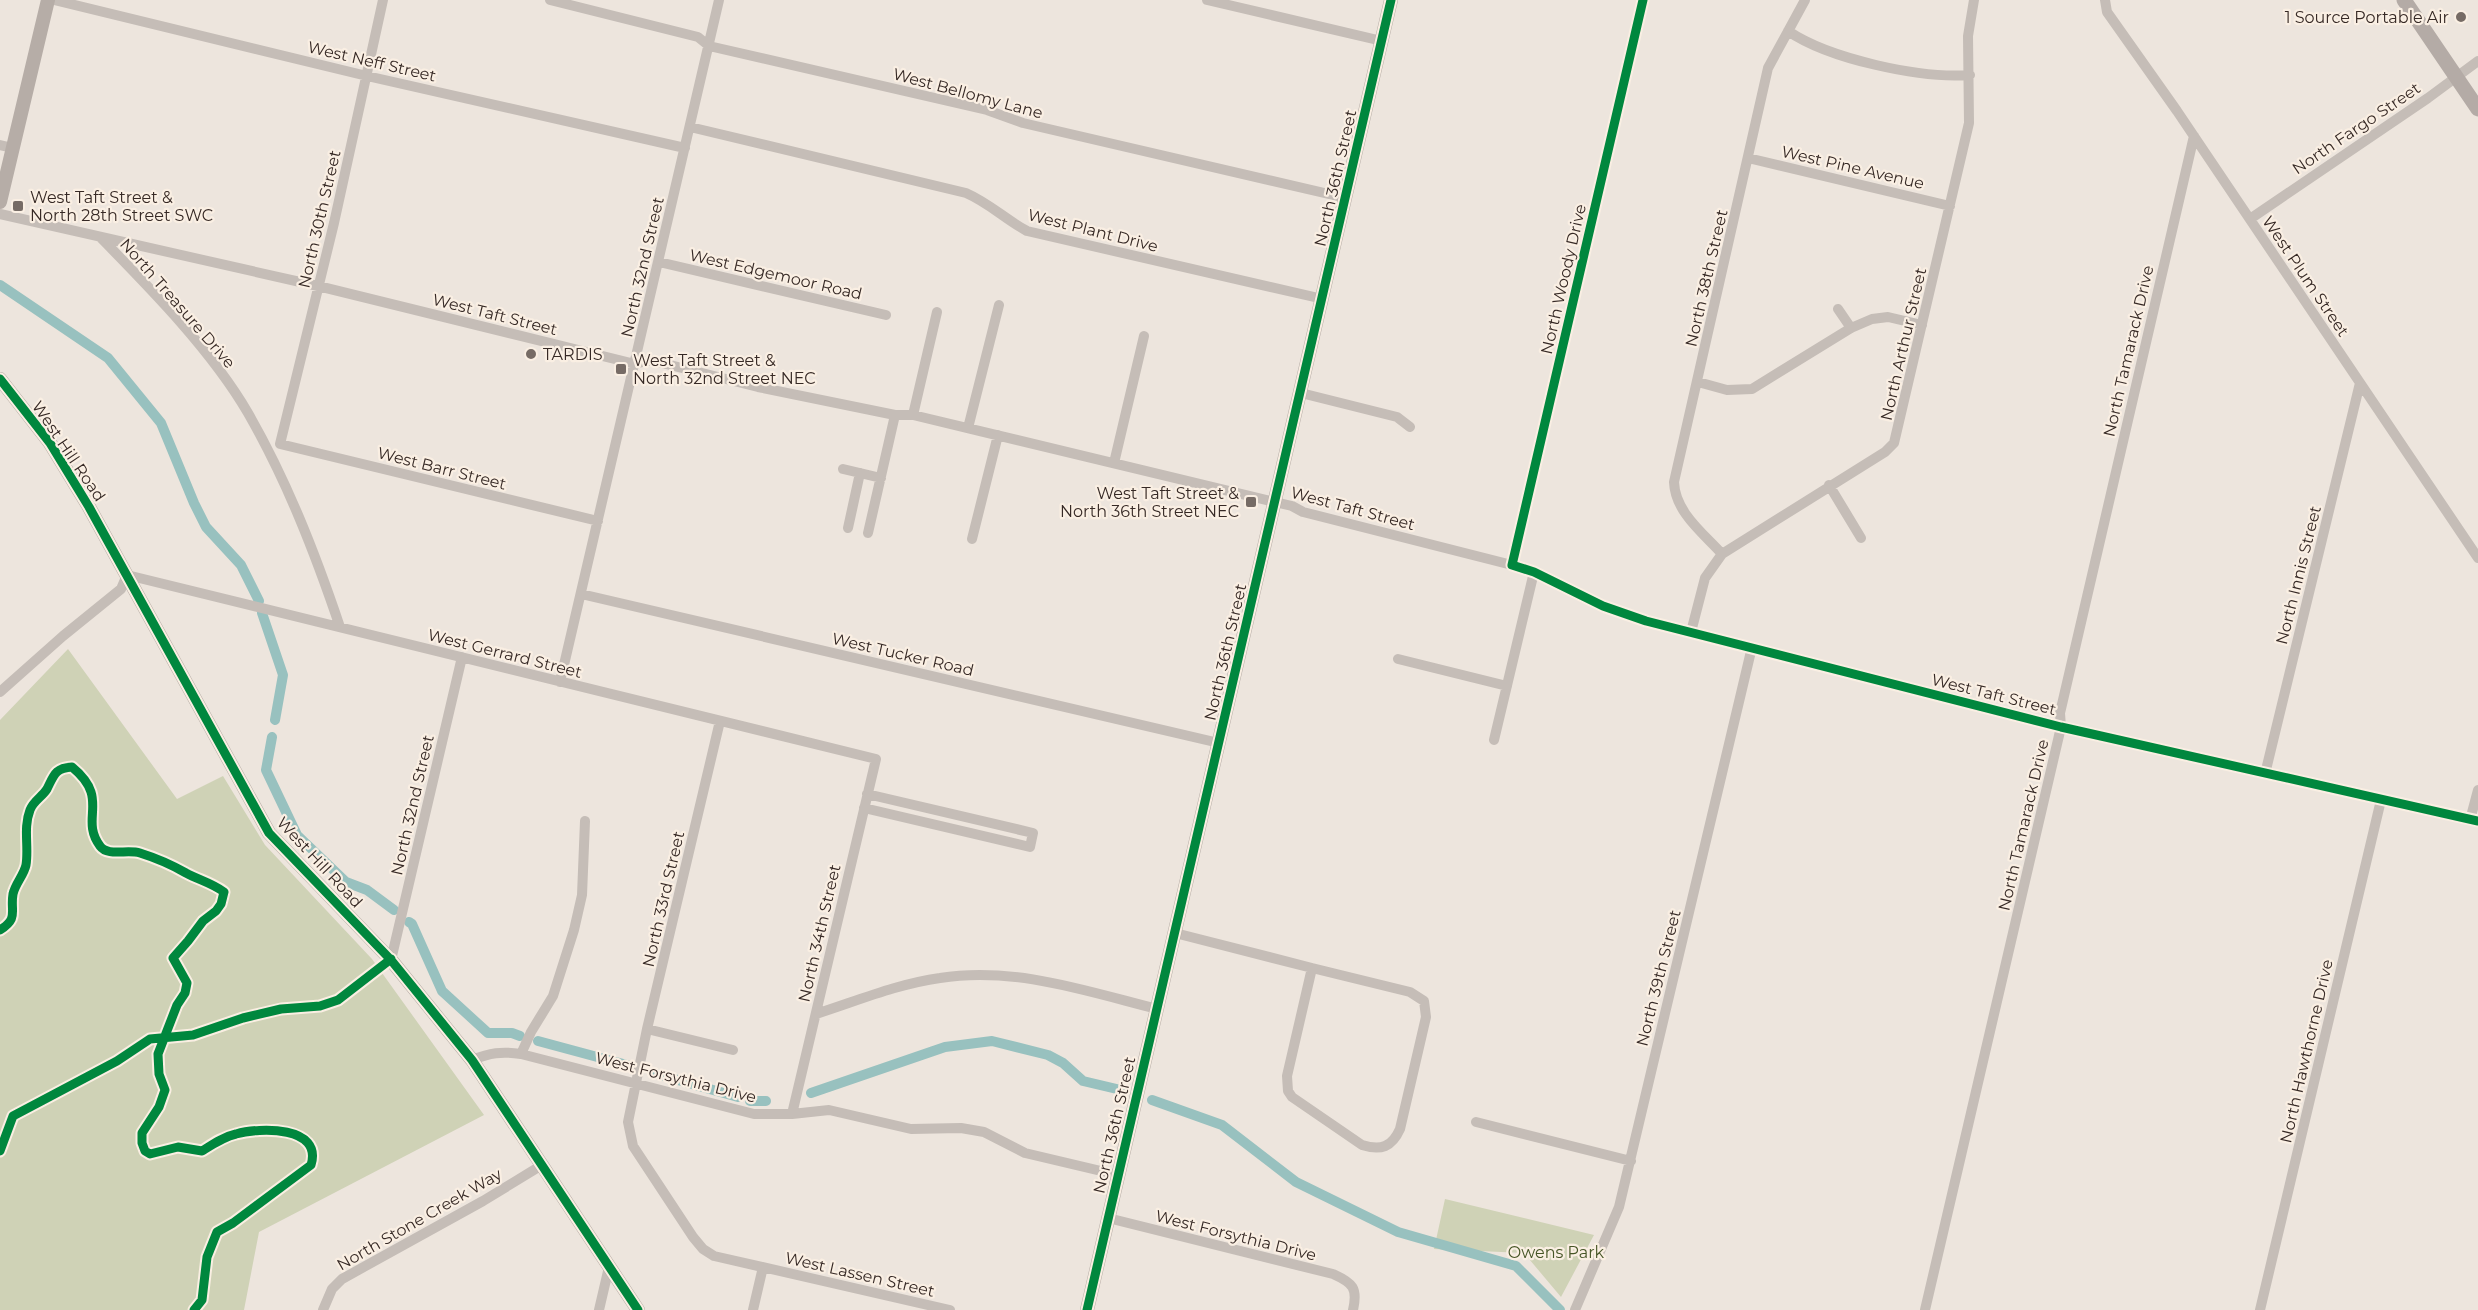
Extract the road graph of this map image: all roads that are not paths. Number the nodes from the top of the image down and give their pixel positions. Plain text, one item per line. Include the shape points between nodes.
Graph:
1 (48, 0) edge
2 (54, 0) edge
3 (383, 0) edge
4 (550, 0) edge
5 (719, 0) edge
6 (1207, 0) edge
7 (1391, 0) edge
8 (1643, 0) edge
9 (1804, 0) edge
10 (1974, 0) edge
11 (2105, 0) edge
12 (2404, 0) edge
13 (1788, 31) junction
14 (1382, 41) junction
15 (709, 46) junction
16 (2478, 61) edge
17 (1970, 75) junction
18 (367, 76) junction
19 (2456, 76) junction
20 (2478, 109) edge
21 (690, 127) junction
22 (2194, 136) junction
23 (7, 146) edge
24 (685, 148) junction
25 (1748, 158) junction
26 (1346, 198) junction
27 (0, 202) edge
28 (1950, 206) junction
29 (0, 214) edge
30 (2250, 219) junction
31 (100, 238) junction
32 (659, 262) junction
33 (318, 286) junction
34 (1323, 299) junction
35 (999, 305) dead end
36 (1838, 309) dead end
37 (937, 312) dead end
38 (886, 315) dead end
39 (1922, 325) junction
40 (1851, 328) junction
41 (1144, 336) dead end
42 (635, 364) junction
43 (0, 379) edge
44 (1698, 382) junction
45 (2360, 383) junction
46 (1301, 393) junction
47 (895, 415) junction
48 (913, 415) junction
49 (1410, 427) dead end
50 (968, 428) junction
51 (998, 435) junction
52 (280, 444) junction
53 (267, 452) junction
54 (1114, 463) junction
55 (843, 469) dead end
56 (860, 473) junction
57 (881, 478) junction
58 (1829, 485) junction
59 (1275, 502) junction
60 (598, 521) junction
61 (848, 528) dead end
62 (868, 534) dead end
63 (972, 538) dead end
64 (1861, 538) dead end
65 (1722, 554) junction
66 (2478, 558) edge
67 (1512, 565) junction
68 (1534, 572) junction
69 (127, 575) junction
70 (581, 594) junction
71 (340, 627) junction
72 (1691, 632) junction
73 (1752, 647) junction
74 (462, 657) junction
75 (1398, 659) dead end
76 (560, 682) junction
77 (1507, 686) junction
78 (0, 692) edge
79 (720, 721) junction
80 (2061, 727) junction
81 (1494, 740) dead end
82 (1219, 743) junction
83 (876, 759) joint
84 (2265, 774) junction
85 (2478, 790) edge
86 (867, 794) junction
87 (2381, 800) junction
88 (864, 807) junction
89 (2474, 820) edge
90 (585, 821) dead end
91 (1174, 933) junction
92 (391, 960) junction
93 (1312, 968) junction
94 (1157, 1009) junction
95 (816, 1014) junction
96 (647, 1029) junction
97 (733, 1050) dead end
98 (521, 1054) junction
99 (472, 1060) junction
100 (636, 1085) junction
101 (792, 1114) junction
102 (1476, 1122) dead end
103 (1631, 1161) junction
104 (542, 1165) junction
105 (1118, 1175) junction
106 (1108, 1218) junction
107 (609, 1267) junction
108 (763, 1268) junction
109 (323, 1310) edge
110 (599, 1310) edge
111 (638, 1310) edge
112 (753, 1310) edge
113 (950, 1310) edge
114 (1087, 1310) edge
115 (1353, 1310) edge
116 (1575, 1310) edge
117 (1925, 1310) edge
118 (2260, 1310) edge

1 - 23 street
2 - 18 street, West Neff Street
3 - 18 street, North 30th Street
4 - 15 street, West Bellomy Lane via 698,37
5 - 15 street, North 32nd Street
6 - 14 street
7 - 14 street, North 36th Street
8 - 67 street, North Woody Drive
9 - 13 street, North 38th Street
10 - 17 street, North Arthur Street via 1968,36
11 - 22 street, West Plum Street via 2107,12
12 - 19 main road
13 - 17 street via 1831,53 1923,74
13 - 25 street, North 38th Street via 1768,68
14 - 26 street, North 36th Street
15 - 21 street, North 32nd Street
15 - 26 street, West Bellomy Lane
16 - 19 street, North Fargo Street
17 - 28 street, North Arthur Street via 1969,123
18 - 24 street, West Neff Street
18 - 33 street, North 30th Street
19 - 20 main road
19 - 30 street, North Fargo Street
21 - 24 street, North 32nd Street
21 - 34 street, West Plant Drive via 966,193 1027,231
22 - 30 street, West Plum Street
22 - 80 street, North Tamarack Drive via 2060,713
23 - 27 street
24 - 32 street, North 32nd Street
25 - 28 street, West Pine Avenue
25 - 44 street, North 38th Street
26 - 34 street, North 36th Street
28 - 39 street, North Arthur Street
29 - 31 street, West Taft Street
30 - 45 street, West Plum Street
31 - 33 street, West Taft Street
31 - 53 street, North Treasure Drive via 207,355 247,412
32 - 38 street, West Edgemoor Road
32 - 42 street, North 32nd Street
33 - 42 street, West Taft Street
33 - 52 street, North 30th Street
34 - 46 street, North 36th Street
35 - 50 street
36 - 40 street
37 - 48 street
39 - 40 street via 1888,317
39 - 58 street, North Arthur Street via 1894,443
40 - 44 street via 1752,389 1727,390
41 - 54 street
42 - 47 street, West Taft Street via 650,360
42 - 60 street, North 32nd Street
43 - 69 street, West Hill Road via 50,443
44 - 65 street, North 38th Street via 1674,482 1675,493 1685,514
45 - 66 street, West Plum Street
45 - 84 street, North Innis Street
46 - 49 street via 1397,417
46 - 59 street, North 36th Street
47 - 48 street, West Taft Street
47 - 57 street
48 - 50 street, West Taft Street
50 - 51 street, West Taft Street
51 - 54 street, West Taft Street
51 - 63 street
52 - 53 street
52 - 60 street, West Barr Street
53 - 71 street, North Treasure Drive via 315,554
54 - 59 street, West Taft Street
55 - 56 street
56 - 57 street
56 - 61 street
57 - 62 street
58 - 64 street
58 - 65 street, North Arthur Street
59 - 67 street, West Taft Street
59 - 82 street, North 36th Street
60 - 70 street, North 32nd Street
65 - 72 street, North Arthur Street via 1705,578
67 - 68 street, West Taft Street
68 - 72 street, West Taft Street via 1604,606
68 - 77 street
69 - 71 street, West Gerrard Street
69 - 78 street via 121,589
69 - 92 street, West Hill Road via 269,833
70 - 76 street, North 32nd Street
70 - 82 street, West Tucker Road
71 - 74 street, West Gerrard Street
72 - 73 street, West Taft Street
73 - 80 street, West Taft Street
73 - 103 street, North 39th Street
74 - 76 street, West Gerrard Street
74 - 92 street, North 32nd Street
75 - 77 street
76 - 79 street, West Gerrard Street
77 - 81 street
79 - 83 street, West Gerrard Street
79 - 96 street, North 33rd Street
80 - 84 street, West Taft Street
80 - 117 street, North Tamarack Drive
82 - 91 street, North 36th Street
83 - 86 street, North 34th Street
84 - 87 street, West Taft Street
85 - 89 street
86 - 88 street, North 34th Street
86 - 88 street via 1033,833 1030,847
87 - 89 street, West Taft Street
87 - 118 street, North Hawthorne Drive
88 - 95 street, North 34th Street
90 - 98 street via 582,895 574,930 553,996
91 - 93 street
91 - 94 street, North 36th Street
92 - 99 street, West Hill Road
93 - 93 street via 1410,992 1424,1001 1426,1017 1400,1129 1395,1141 1385,1148 1362,1145 1299,1103 1288,1091 1287,1076
94 - 95 street via 1047,981 990,975 941,977
94 - 105 street, North 36th Street
95 - 101 street, North 34th Street
96 - 97 street
96 - 100 street, North 33rd Street
98 - 99 street, West Forsythia Drive via 490,1052
98 - 100 street, West Forsythia Drive
99 - 104 street, West Hill Road
100 - 101 street, West Forsythia Drive via 739,1111
100 - 108 street, West Lassen Street via 628,1122 633,1146 693,1237 714,1256
101 - 105 street, West Forsythia Drive via 829,1110 911,1129 961,1128 984,1132 1025,1153
102 - 103 street
103 - 116 street, North 39th Street via 1616,1216
104 - 107 street, West Hill Road
104 - 109 street, North Stone Creek Way via 342,1279 332,1289
105 - 106 street, North 36th Street
106 - 114 street, North 36th Street
106 - 115 street, West Forsythia Drive via 1333,1274 1354,1288
107 - 110 street
107 - 111 street, West Hill Road
108 - 112 street
108 - 113 street, West Lassen Street

